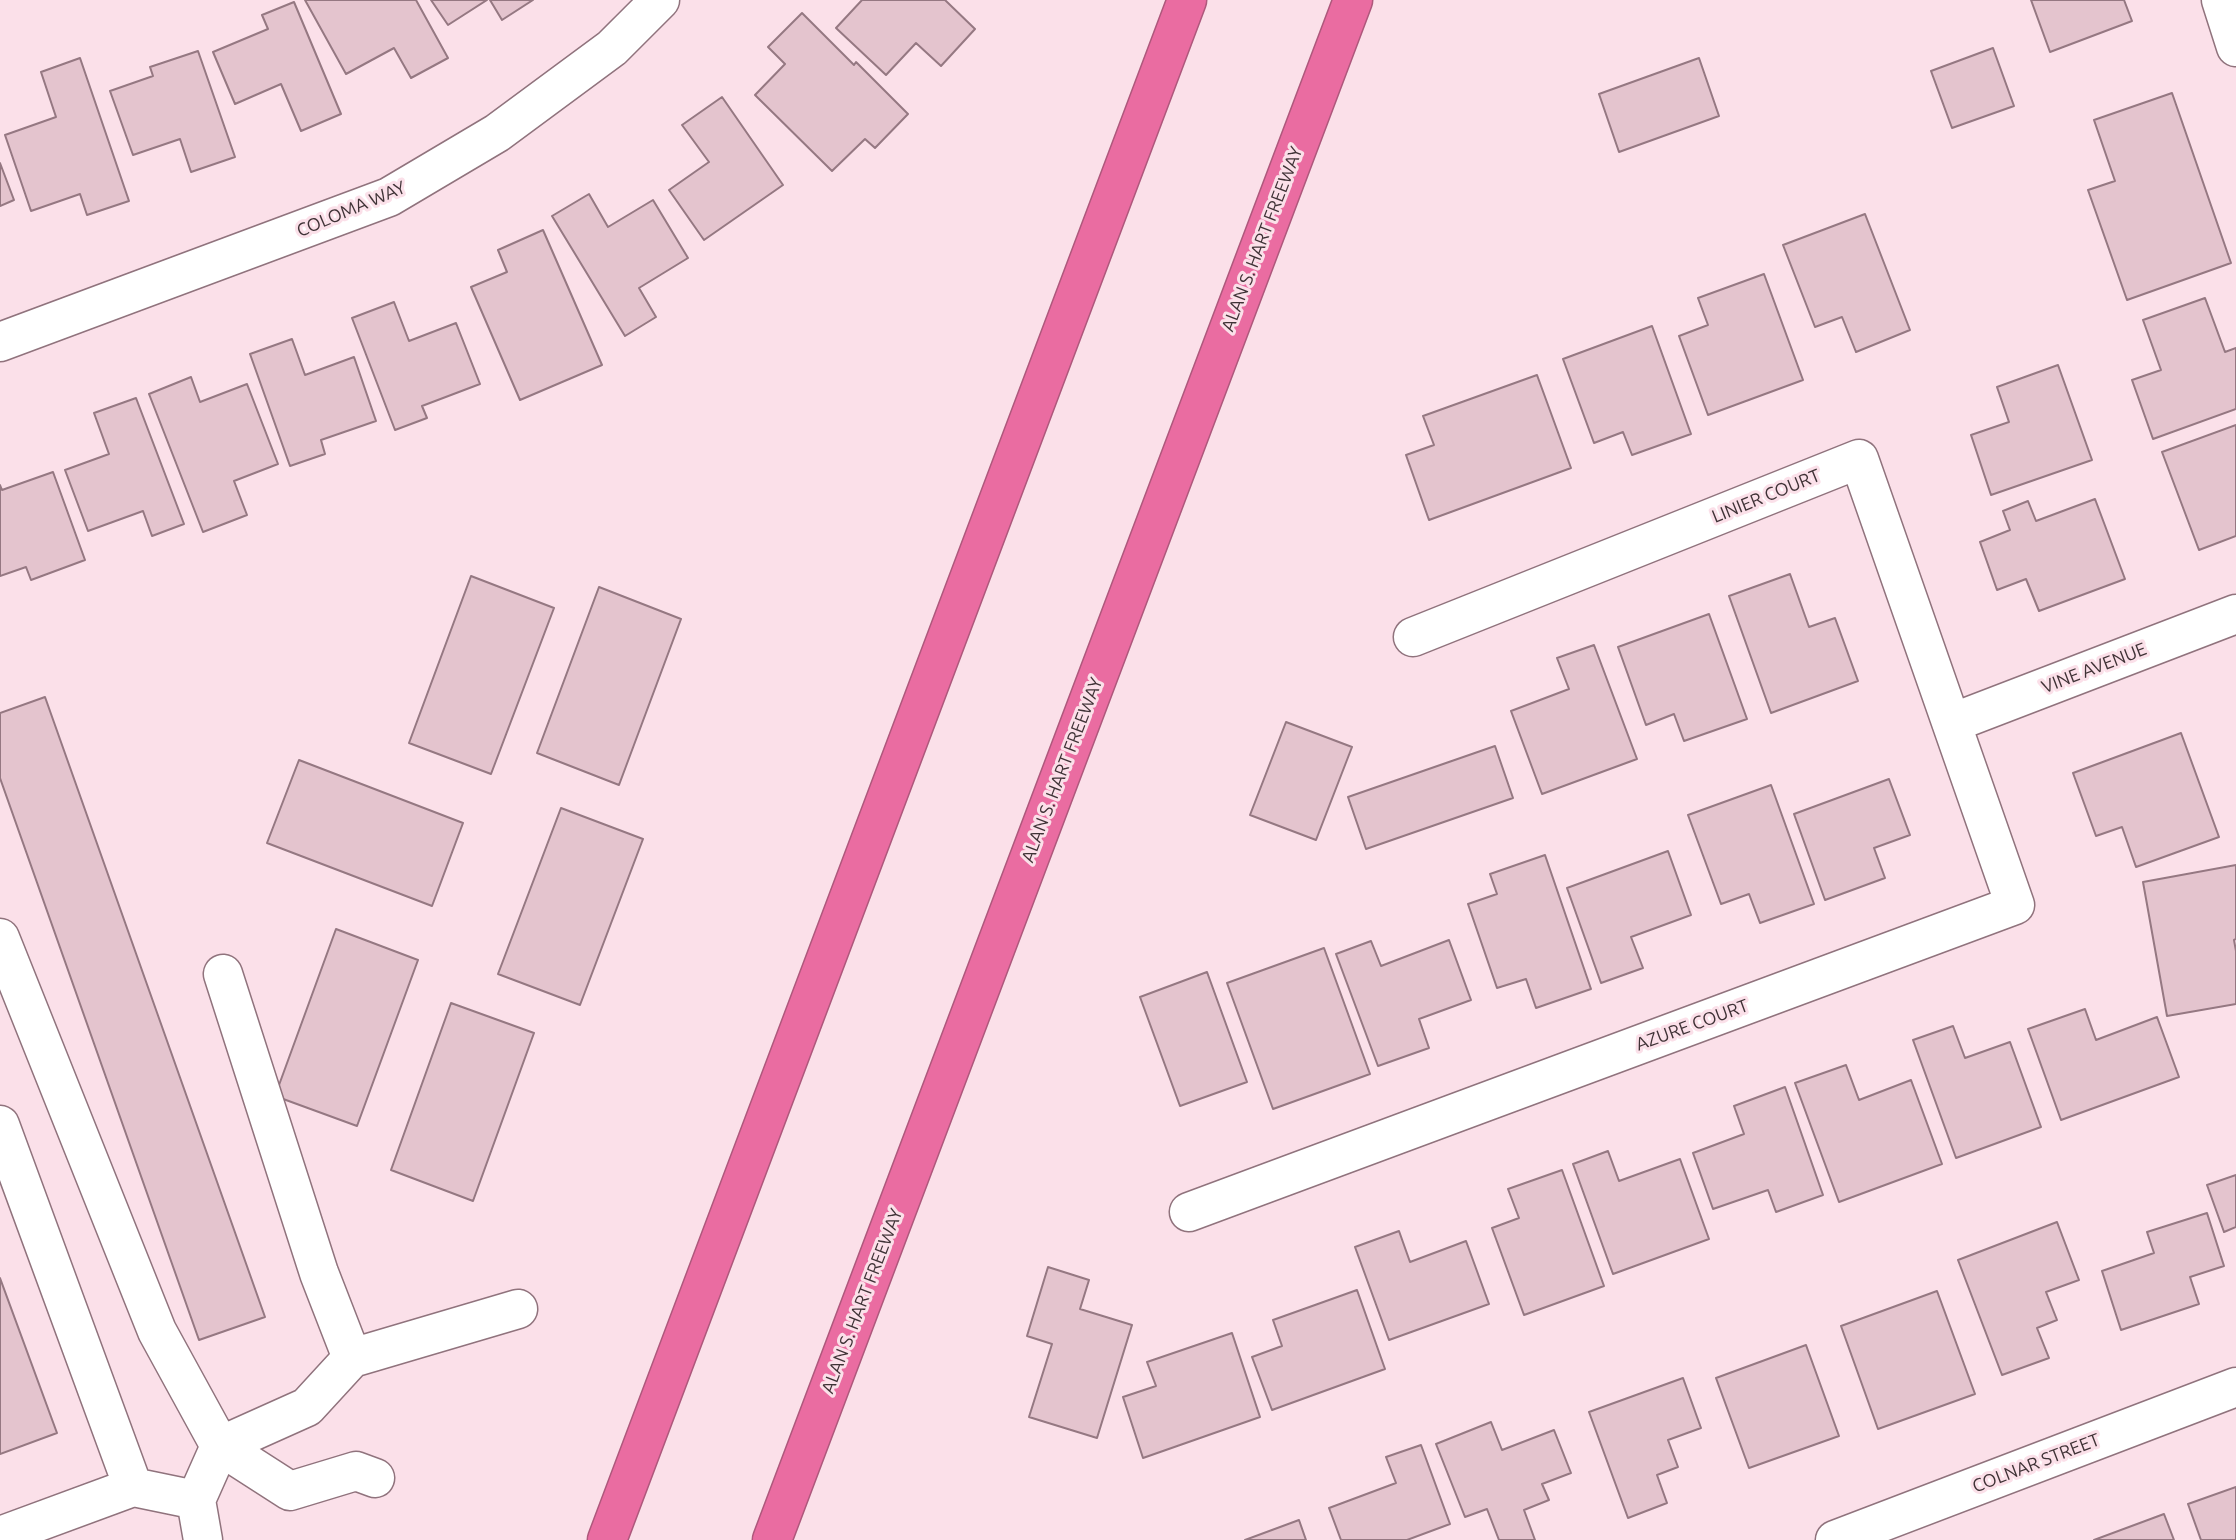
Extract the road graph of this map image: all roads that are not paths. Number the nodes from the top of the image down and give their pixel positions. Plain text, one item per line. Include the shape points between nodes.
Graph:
1 (660, 0) edge
2 (1187, 0) edge
3 (1353, 0) edge
4 (2221, 0) edge
5 (2236, 47) edge
6 (0, 342) edge
7 (2236, 614) edge
8 (1413, 637) dead end
9 (1952, 723) junction
10 (4, 961) edge
11 (223, 974) dead end
12 (0, 1125) edge
13 (1189, 1212) dead end
14 (518, 1309) dead end
15 (352, 1358) junction
16 (2236, 1387) edge
17 (220, 1446) junction
18 (375, 1478) dead end
19 (133, 1487) junction
20 (196, 1500) junction
21 (0, 1536) edge
22 (203, 1540) edge
23 (607, 1540) edge
24 (772, 1540) edge
25 (1835, 1540) edge

1 - 6 street, COLOMA WAY via 612,48 497,133 389,197
2 - 23 highway
3 - 24 highway, ALAN S. HART FREEWAY
4 - 5 street
7 - 9 street, VINE AVENUE
8 - 9 street, LINIER COURT via 1859,459
9 - 13 street, AZURE COURT via 2015,905
10 - 17 street via 157,1331
11 - 15 street via 319,1273
12 - 19 street
14 - 15 street
15 - 17 street via 307,1407
16 - 25 street, COLNAR STREET
17 - 18 street via 290,1491 356,1471
17 - 20 street
19 - 20 street
19 - 21 street
20 - 22 street

